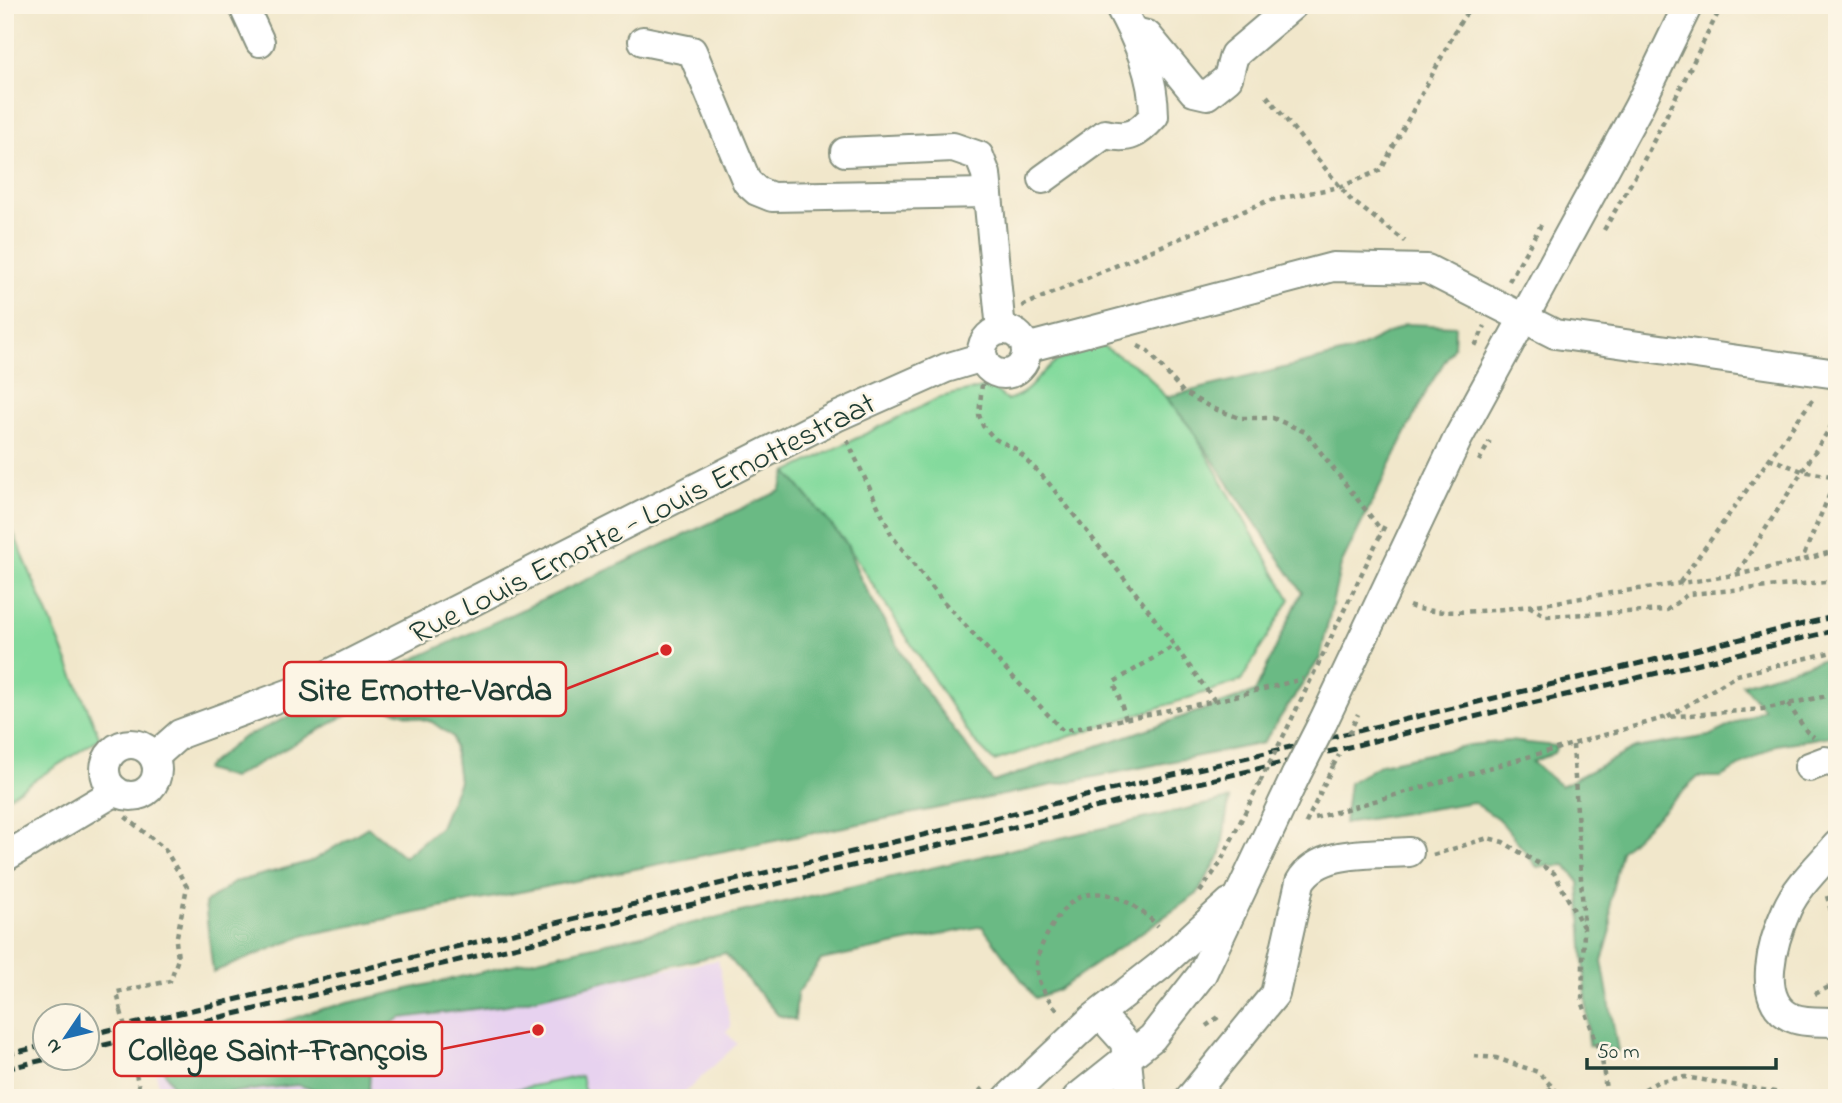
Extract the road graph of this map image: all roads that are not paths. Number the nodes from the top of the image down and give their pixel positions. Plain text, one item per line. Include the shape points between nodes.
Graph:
1 (243, 5) edge
2 (1119, 5) edge
3 (1293, 5) edge
4 (1688, 5) edge
5 (1134, 32) junction
6 (643, 41) dead end
7 (260, 42) dead end
8 (845, 152) dead end
9 (1043, 179) dead end
10 (987, 193) junction
11 (1522, 318) junction
12 (1000, 330) junction
13 (1026, 348) junction
14 (982, 370) junction
15 (1831, 373) edge
16 (154, 757) junction
17 (1837, 763) edge
18 (1809, 767) dead end
19 (110, 796) junction
20 (1837, 845) edge
21 (1409, 852) road end
22 (5, 857) edge
23 (1238, 894) junction
24 (1160, 967) junction
25 (1189, 991) junction
26 (1091, 1020) junction
27 (1837, 1023) edge
28 (1127, 1059) junction
29 (1005, 1093) edge
30 (1077, 1098) edge
31 (1131, 1098) edge
32 (1190, 1098) edge

1 - 7 street
2 - 5 street
3 - 5 street via 1234,55 1228,78 1207,95 1194,92 1147,35
4 - 11 street via 1638,108
5 - 9 street via 1154,89 1154,116 1140,132 1123,138 1105,134
6 - 10 street via 692,51 747,182 757,191 772,197
8 - 10 street via 965,150 981,160
10 - 12 street
11 - 13 street via 1427,269 1333,267
11 - 15 street via 1555,334
11 - 23 street, bridge via 1458,438
12 - 13 street via 1017,334
12 - 14 street via 986,339
13 - 14 street via 1022,365 1008,374
14 - 16 street, Rue Louis Ernotte - Louis Ernottestraat via 946,368 836,417 296,691 180,734
16 - 19 street via 156,779 149,789 138,795
16 - 19 street via 136,744 114,750 105,771
17 - 18 street via 1825,761
19 - 22 street
20 - 27 street via 1787,907 1772,955 1769,985 1776,1004 1793,1018
21 - 32 street via 1326,859 1306,872 1275,994
23 - 24 street
23 - 25 street via 1202,974
24 - 25 street via 1182,963 1192,980
24 - 26 street
25 - 28 street via 1152,1038
26 - 28 street via 1106,1021 1115,1028 1125,1042
26 - 29 street
28 - 30 street
28 - 31 street

